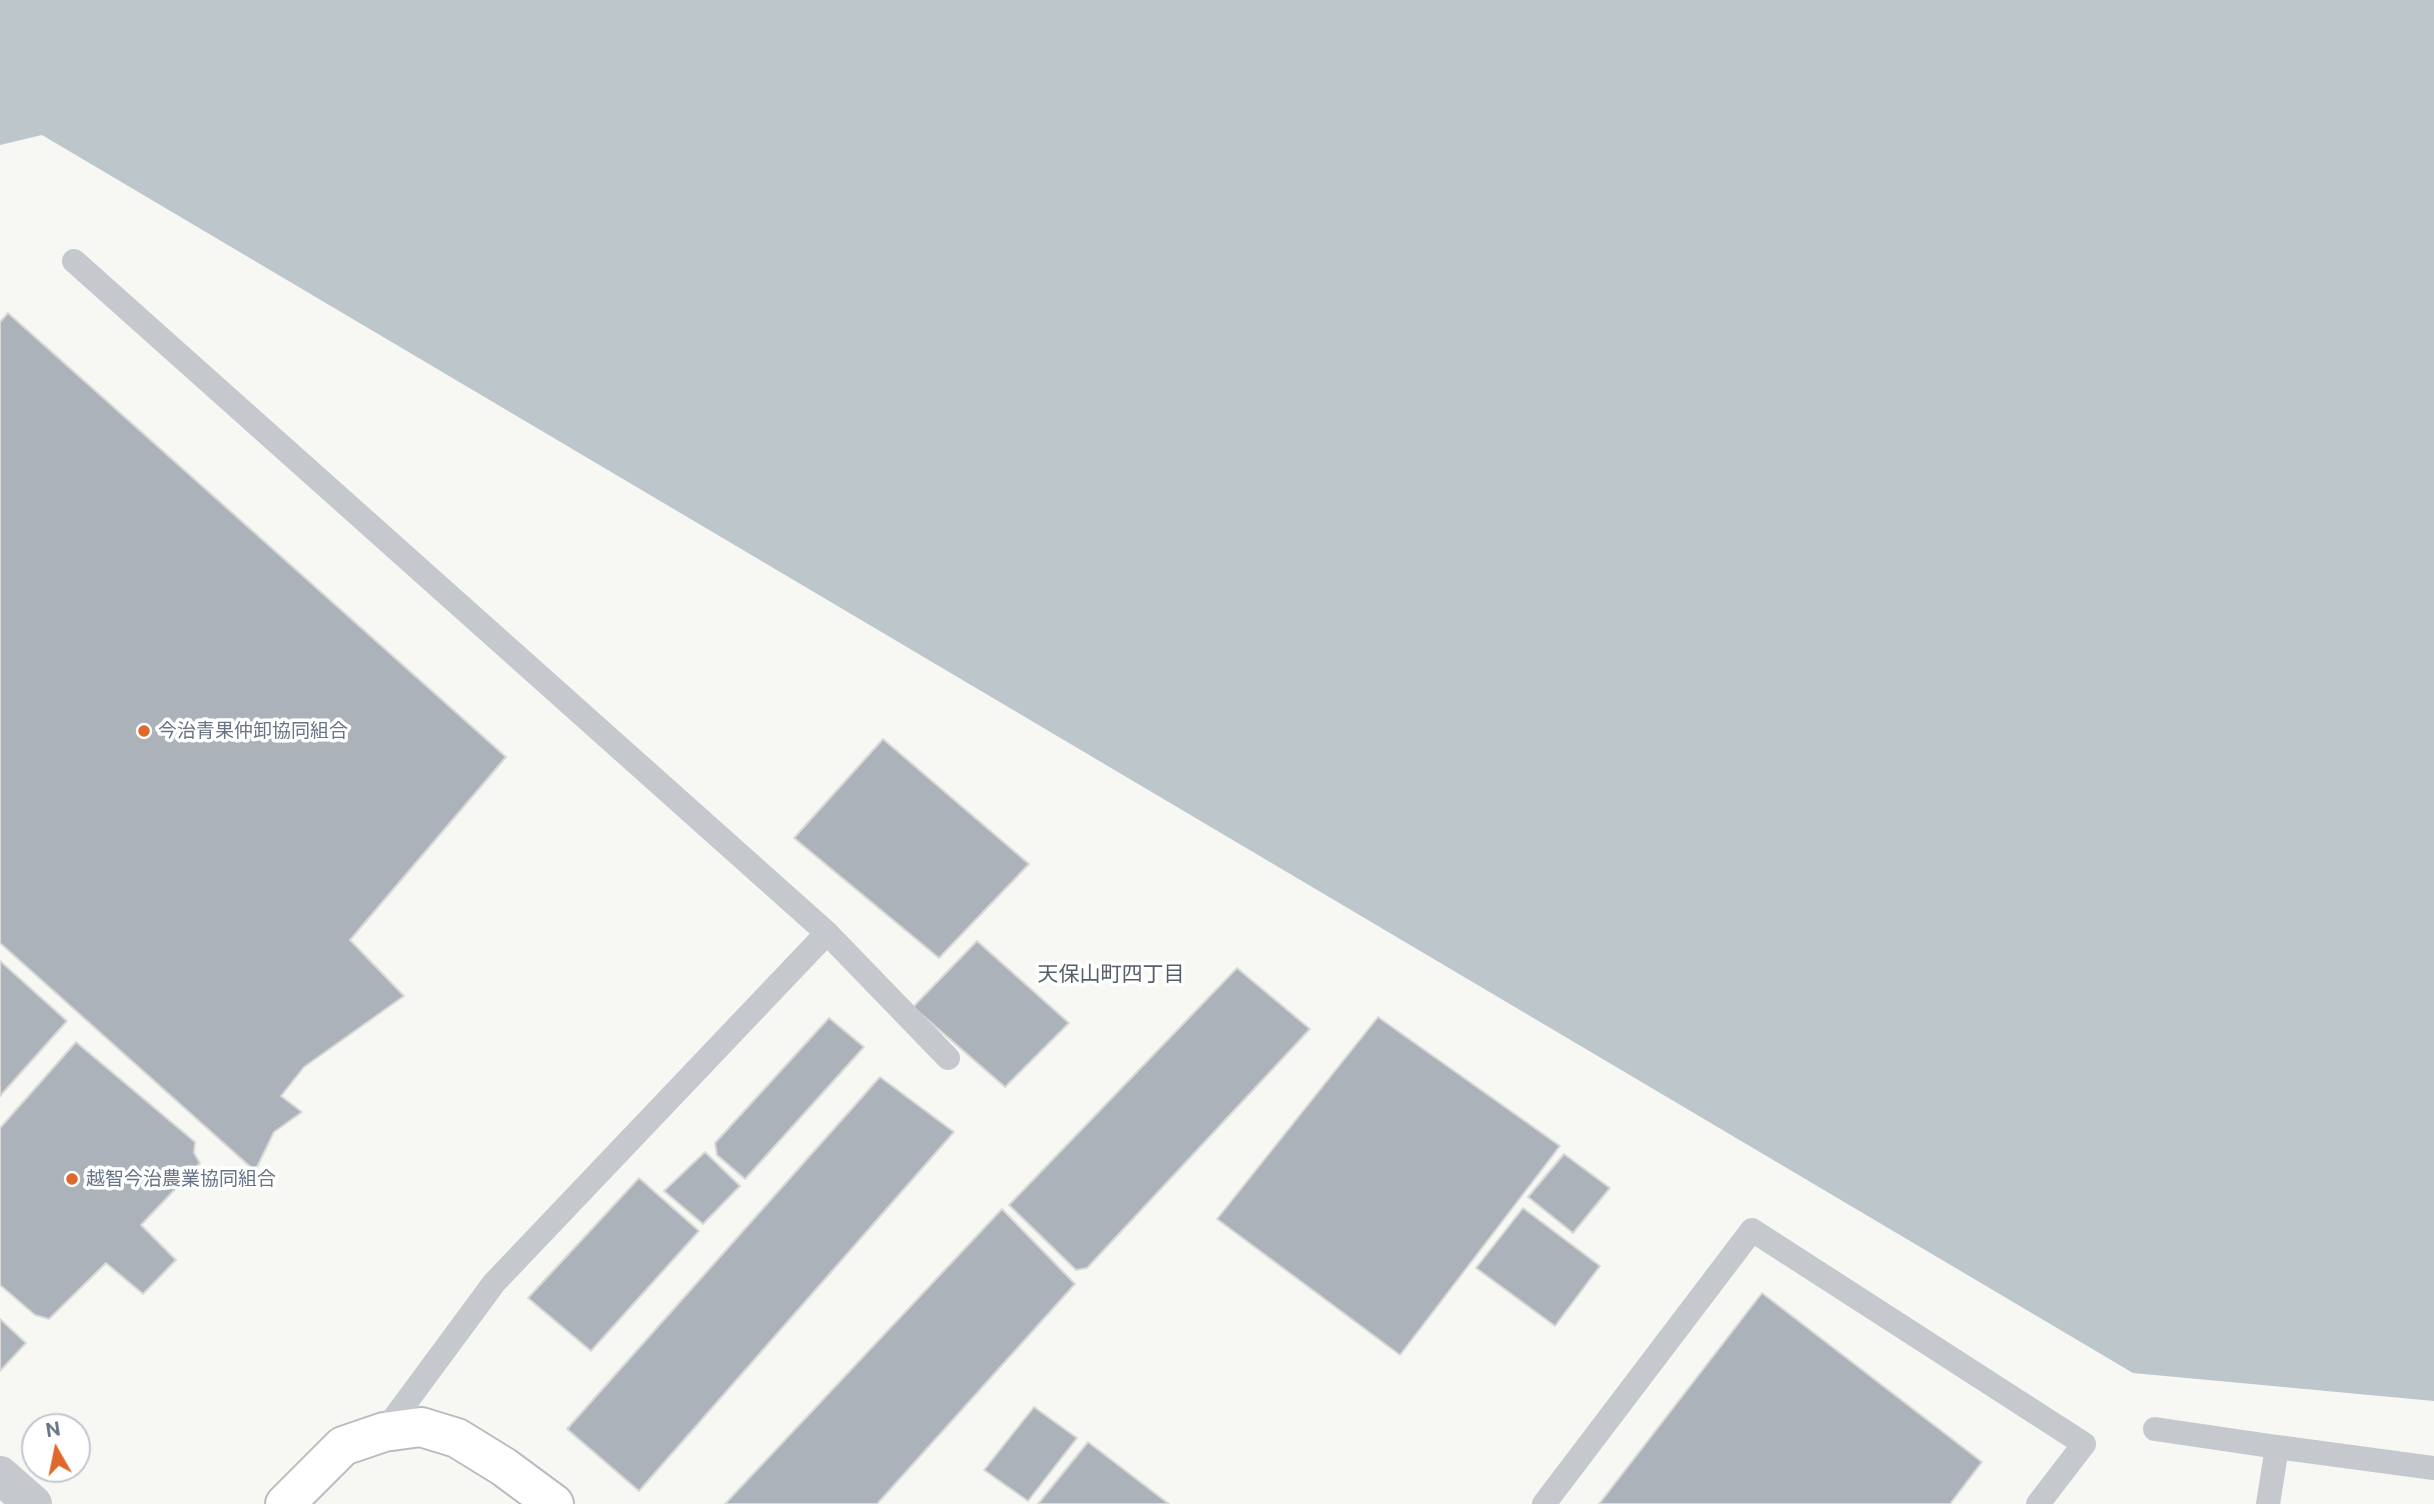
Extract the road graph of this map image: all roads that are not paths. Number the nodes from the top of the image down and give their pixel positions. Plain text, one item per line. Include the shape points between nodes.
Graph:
1 (74, 261) dead end
2 (827, 933) junction
3 (948, 1058) dead end
4 (2155, 1429) dead end
5 (384, 1432) junction
6 (2277, 1447) junction
7 (2434, 1468) edge
8 (0, 1475) edge
9 (33, 1504) edge
10 (285, 1504) edge
11 (554, 1504) edge
12 (1544, 1504) edge
13 (2038, 1504) edge
14 (2268, 1504) edge

1 - 2 lane
2 - 3 lane
2 - 5 lane via 494,1283
4 - 6 lane
5 - 10 street via 343,1447
5 - 11 street via 421,1427 457,1438
6 - 7 lane
6 - 14 lane
8 - 9 street
12 - 13 lane via 1752,1230 2084,1444

